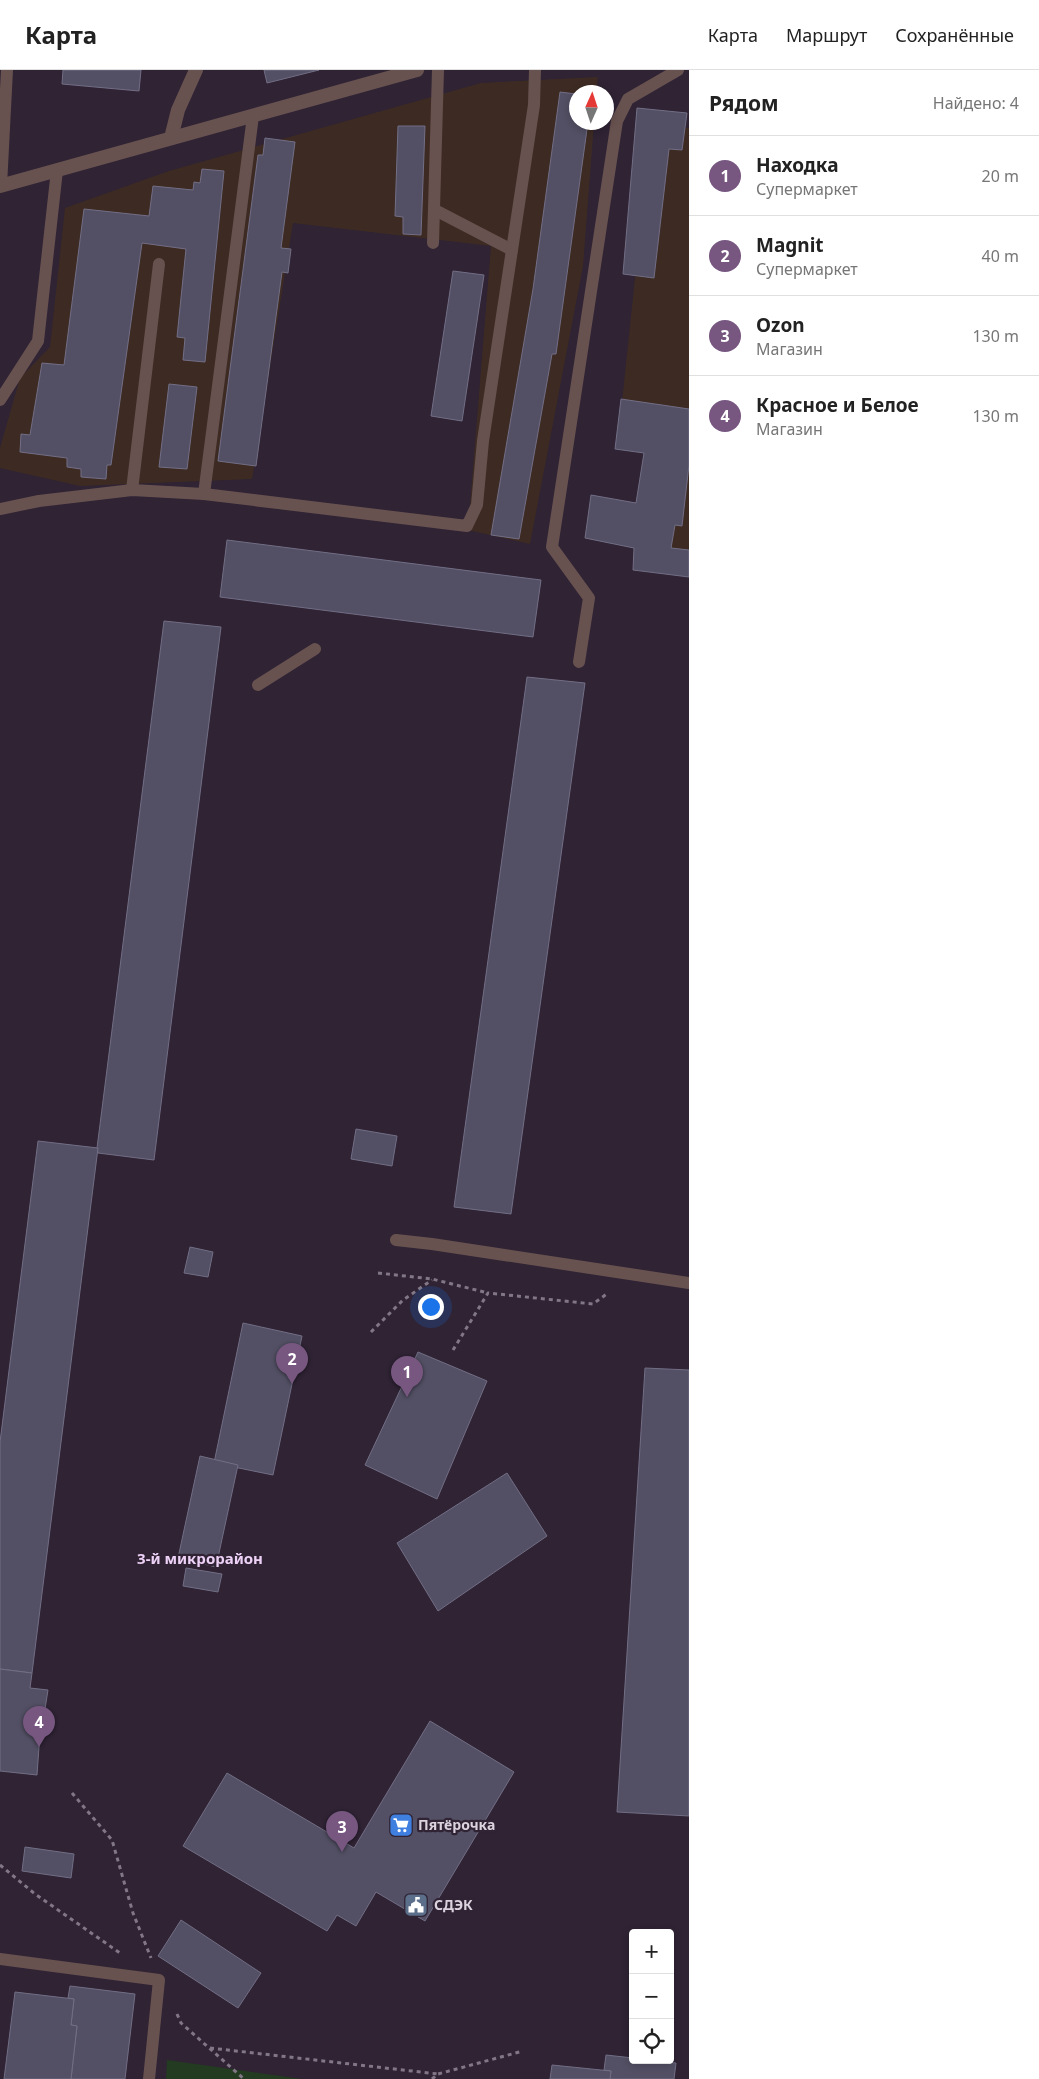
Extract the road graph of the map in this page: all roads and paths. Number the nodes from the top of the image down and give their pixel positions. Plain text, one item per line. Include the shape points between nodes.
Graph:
1 (7, 70) edge
2 (196, 70) edge
3 (417, 70) edge
4 (438, 70) edge
5 (535, 70) edge
6 (678, 70) edge
7 (253, 116) junction
8 (171, 138) junction
9 (57, 170) junction
10 (0, 186) edge
11 (435, 210) junction
12 (433, 244) dead end
13 (512, 250) junction
14 (159, 264) dead end
15 (0, 400) edge
16 (132, 490) junction
17 (204, 494) junction
18 (0, 509) edge
19 (315, 649) dead end
20 (580, 662) dead end
21 (258, 685) dead end
22 (396, 1240) dead end
23 (378, 1273) dead end
24 (619, 1273) junction
25 (432, 1280) junction
26 (689, 1284) edge
27 (488, 1293) junction
28 (371, 1332) dead end
29 (453, 1350) dead end
30 (72, 1793) dead end
31 (0, 1959) edge
32 (159, 1980) junction
33 (209, 2048) dead end
34 (523, 2051) dead end
35 (438, 2074) junction
36 (149, 2079) edge
37 (432, 2079) edge

1 - 10 lane
2 - 8 street via 178,110
3 - 7 street
4 - 11 lane
5 - 13 lane via 534,105
6 - 20 lane via 628,100 616,121 552,547 589,598
7 - 8 street
7 - 17 lane
8 - 9 street
9 - 10 street
9 - 15 lane via 38,341
11 - 12 lane
11 - 13 lane
13 - 17 lane via 483,441 477,505 467,526
14 - 16 lane
16 - 17 lane
16 - 18 lane
19 - 21 lane
22 - 24 lane
23 - 25 path
24 - 26 lane
24 - 27 path via 610,1291 593,1304
25 - 27 path
25 - 28 path via 403,1300
27 - 29 path
30 - 32 path via 112,1840 132,1913
31 - 32 lane
32 - 36 lane
33 - 35 path
34 - 35 path
35 - 37 path

